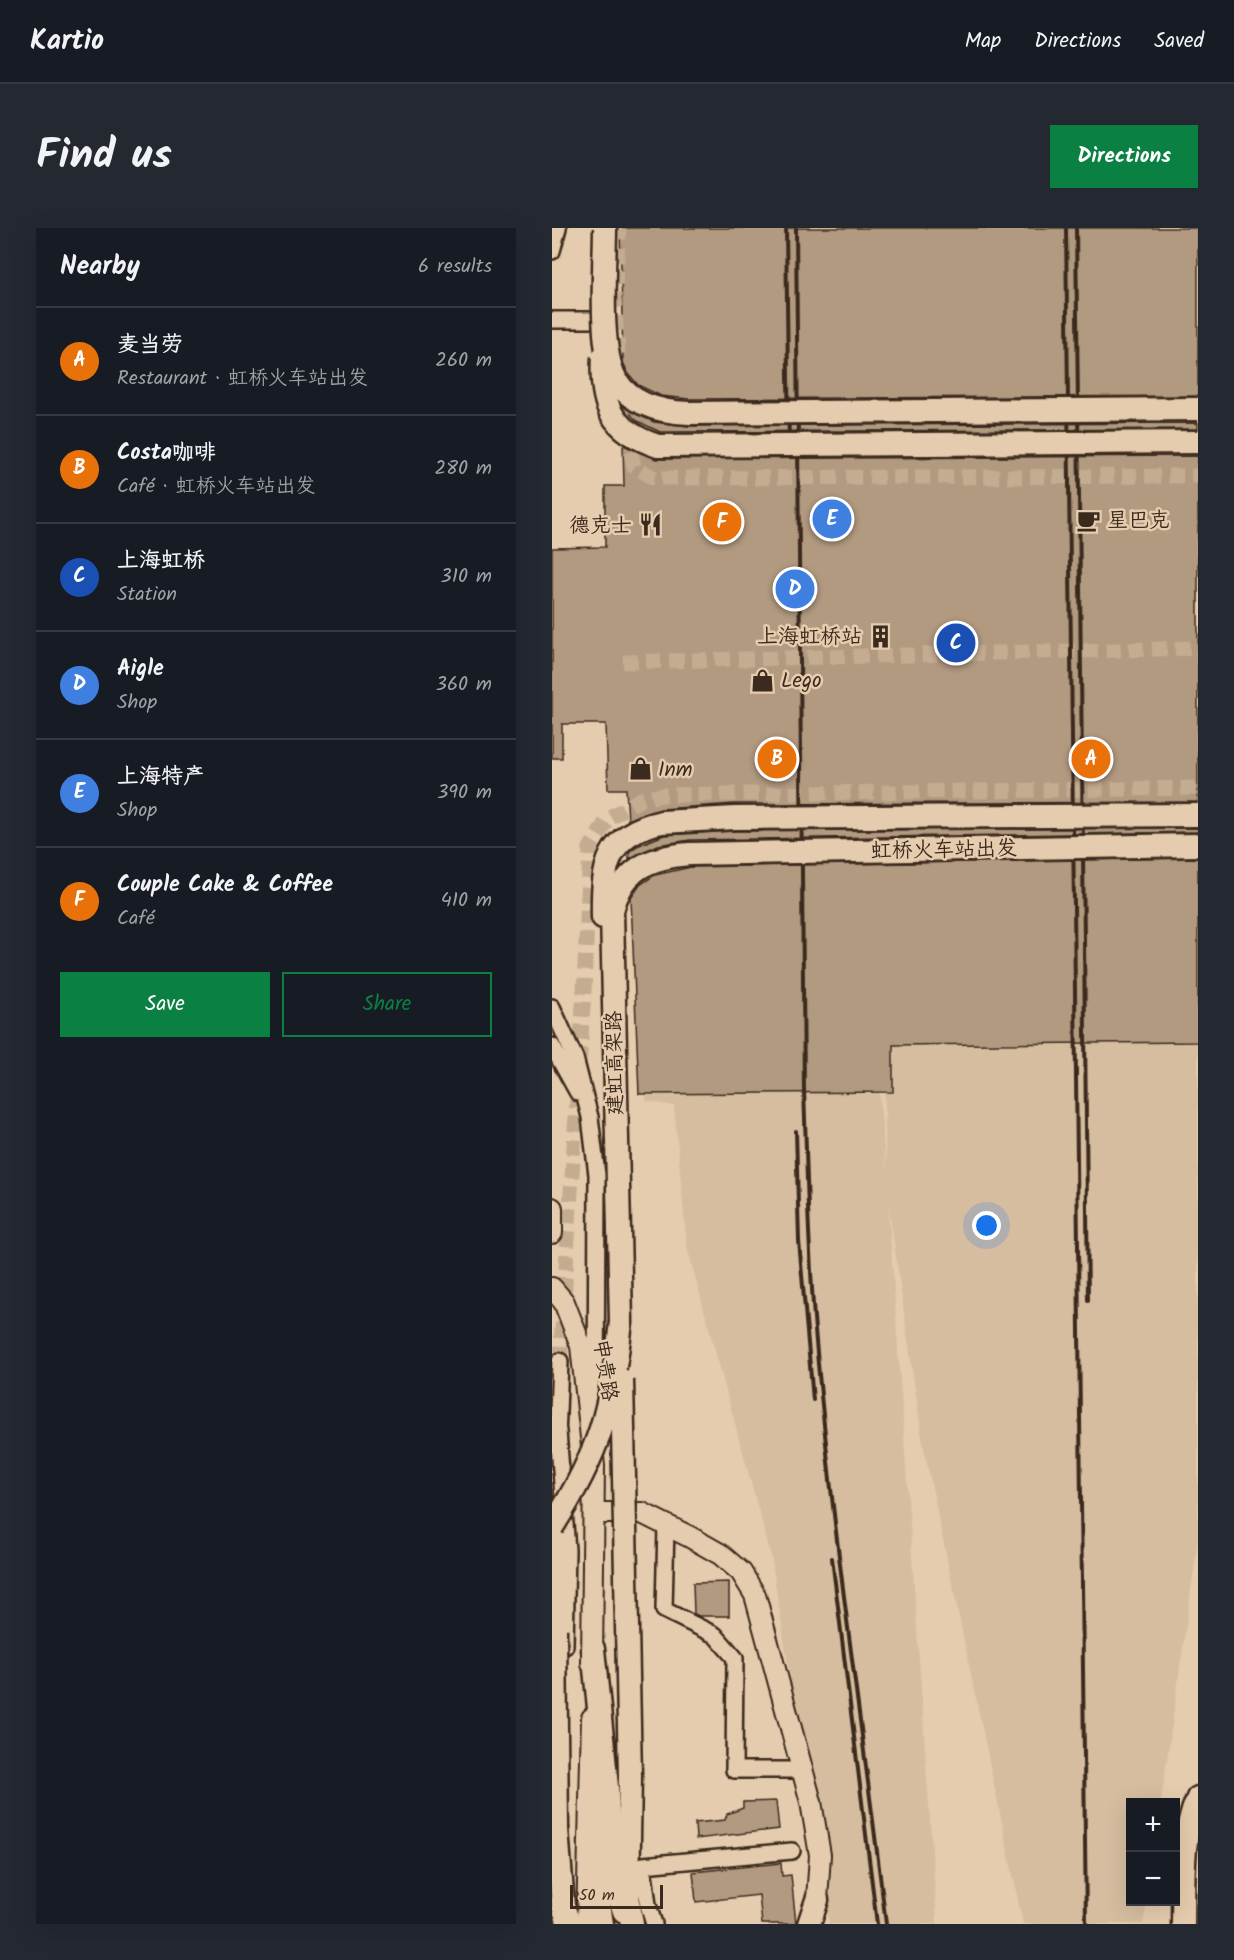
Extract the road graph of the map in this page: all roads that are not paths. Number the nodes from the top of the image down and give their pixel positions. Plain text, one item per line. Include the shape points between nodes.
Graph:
1 (558, 228) edge
2 (605, 228) edge
3 (552, 251) edge
4 (552, 320) edge
5 (598, 322) junction
6 (1198, 409) edge
7 (1198, 442) edge
8 (1198, 815) edge
9 (1198, 845) edge
10 (690, 854) joint
11 (612, 956) junction
12 (552, 1007) edge
13 (552, 1046) edge
14 (590, 1117) junction
15 (552, 1208) edge
16 (552, 1233) edge
17 (552, 1288) edge
18 (621, 1322) junction
19 (560, 1361) tunnel mouth
20 (558, 1431) junction
21 (594, 1465) junction
22 (594, 1513) junction
23 (666, 1525) junction
24 (552, 1527) edge
25 (554, 1546) edge
26 (555, 1629) joint
27 (592, 1649) junction
28 (627, 1666) junction
29 (803, 1770) junction
30 (1198, 1797) edge
31 (554, 1824) edge
32 (590, 1841) junction
33 (792, 1851) dead end
34 (552, 1867) edge
35 (817, 1900) joint
36 (570, 1924) edge
37 (587, 1924) edge
38 (602, 1924) edge
39 (631, 1924) edge
40 (648, 1924) edge
41 (654, 1924) edge
42 (809, 1924) edge
43 (1184, 1924) edge

1 - 3 street
2 - 5 highway, bridge
4 - 5 street
5 - 6 highway, bridge via 616,380 639,401 672,412
5 - 7 highway, bridge via 604,398 610,412 628,434 658,446
8 - 11 highway, bridge via 735,818 651,824 622,839 609,858 603,877 603,929
9 - 10 highway, 虹桥火车站出发, bridge
10 - 11 highway, 建虹高架路 via 658,858 637,869 621,886 612,911
11 - 18 highway, 建虹高架路
12 - 14 street, 申贵路 via 575,1058
13 - 14 street
14 - 21 street, 申贵路 via 597,1175
15 - 16 main road
17 - 21 main road, 申贵路 via 564,1302 581,1346
18 - 24 highway, bridge via 604,1426 587,1468
18 - 28 highway, bridge
19 - 20 street
20 - 25 street
20 - 31 street via 567,1550 562,1773
21 - 22 main road, 申贵路
22 - 23 main road via 642,1513
22 - 27 main road, 申贵路
23 - 29 main road via 720,1554 741,1572 755,1595
23 - 29 street via 664,1610 716,1635 735,1658 734,1770
25 - 26 main road
26 - 31 highway, bridge
27 - 32 main road, 申贵路
27 - 39 highway via 607,1787 608,1862
28 - 39 highway
28 - 40 highway via 638,1778 640,1893
29 - 35 main road via 820,1855
30 - 43 highway via 1184,1842
31 - 34 highway
31 - 36 highway via 563,1906
32 - 37 main road, 申贵路
32 - 38 highway
33 - 41 street via 643,1864
35 - 42 highway

